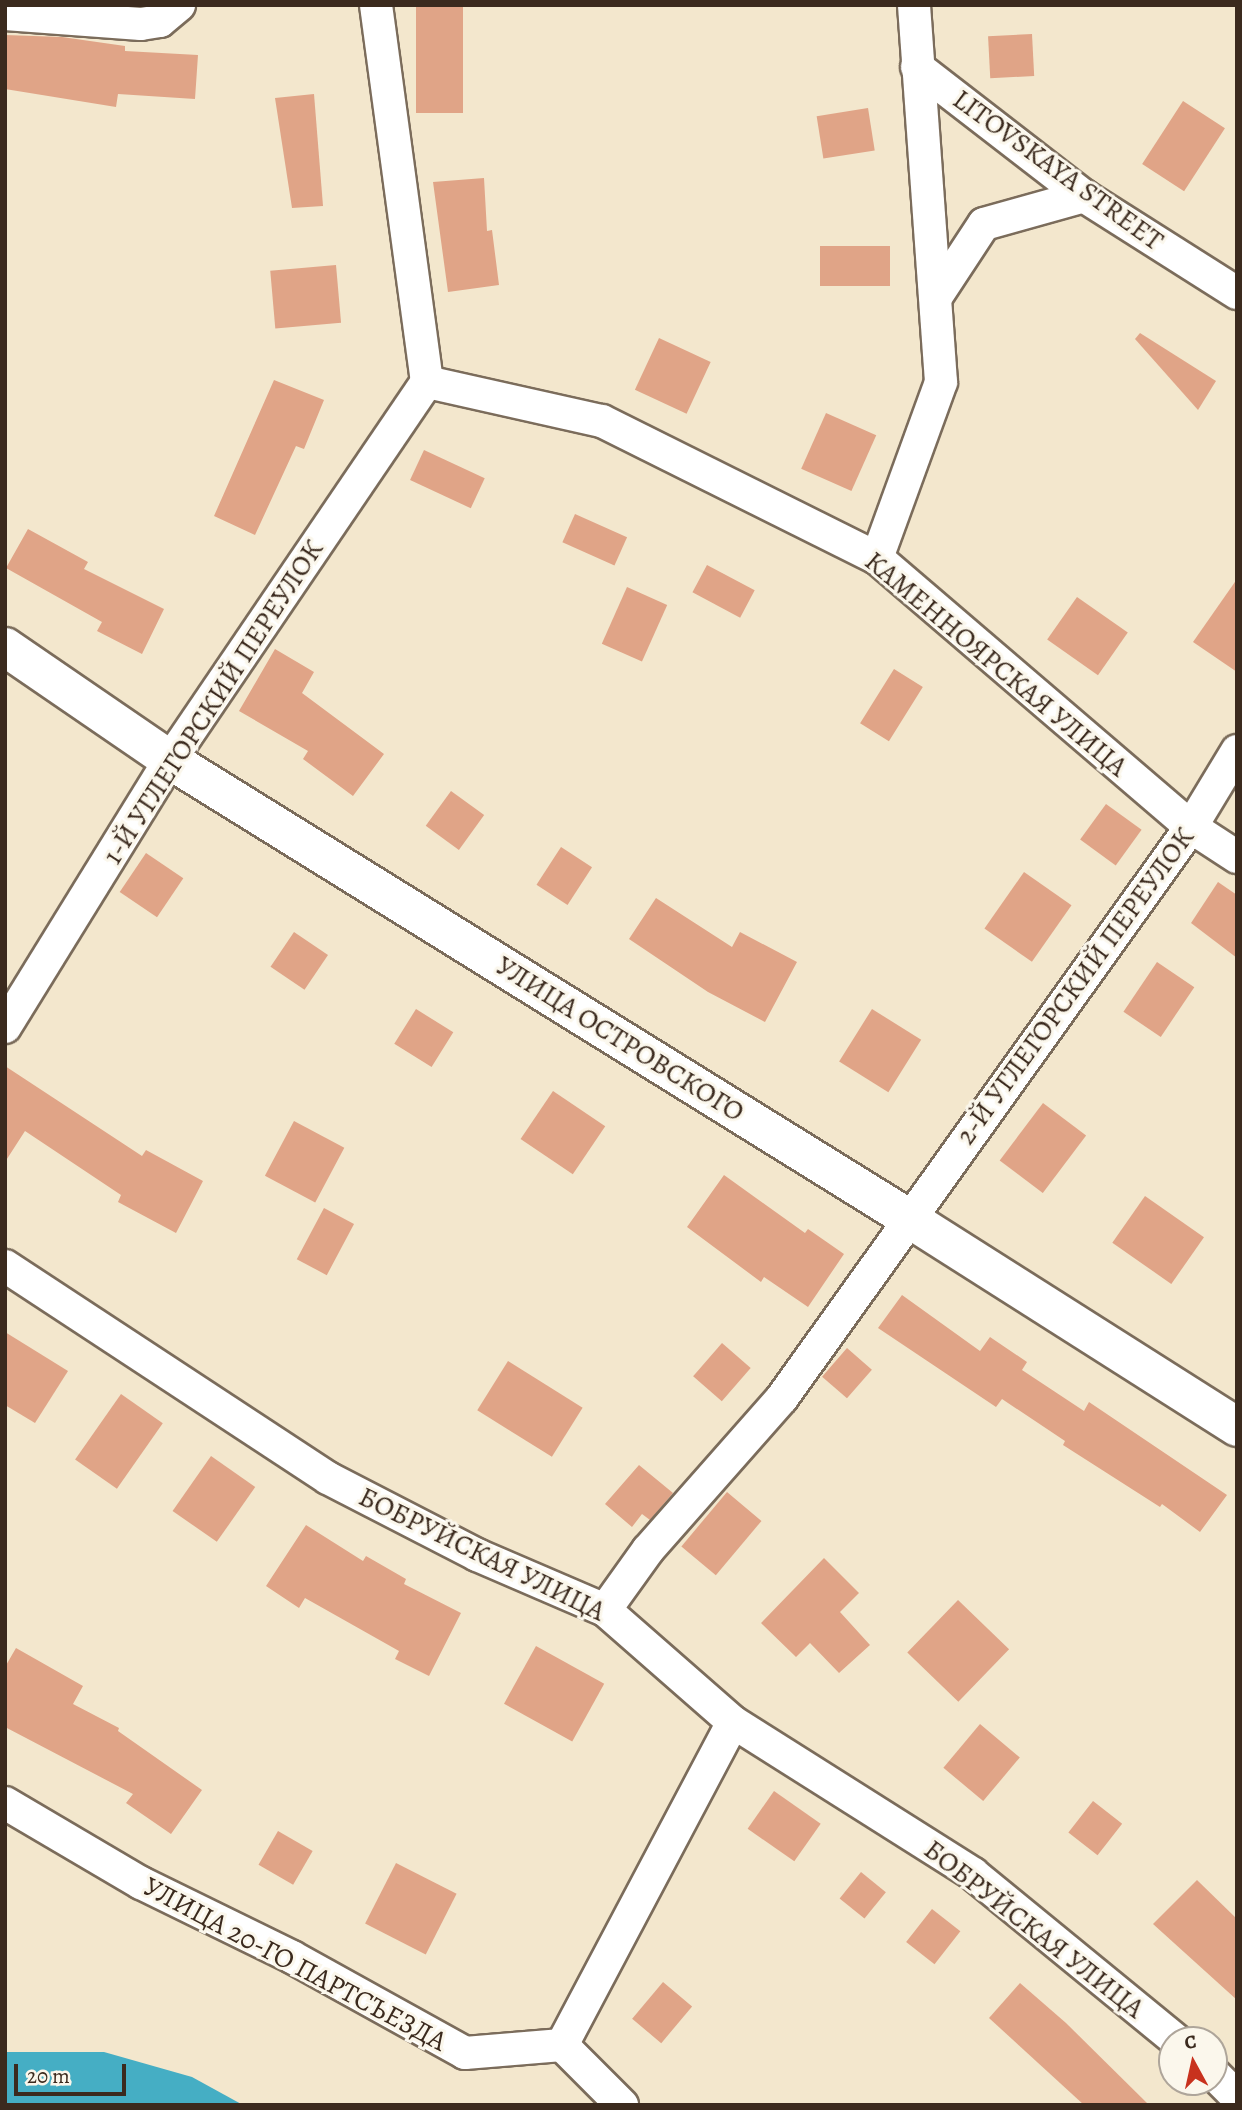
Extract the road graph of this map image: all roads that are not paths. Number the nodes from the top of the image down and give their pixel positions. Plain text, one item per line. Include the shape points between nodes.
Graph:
1 (179, 5) edge
2 (376, 5) edge
3 (914, 5) edge
4 (5, 14) edge
5 (917, 67) junction
6 (1084, 196) junction
7 (1237, 293) edge
8 (936, 297) junction
9 (426, 382) junction
10 (877, 558) junction
11 (5, 647) edge
12 (1237, 751) edge
13 (170, 760) junction
14 (1191, 827) junction
15 (1237, 857) edge
16 (5, 1027) edge
17 (908, 1218) junction
18 (5, 1266) edge
19 (1237, 1427) edge
20 (605, 1610) junction
21 (733, 1722) junction
22 (5, 1803) edge
23 (1159, 2026) edge
24 (562, 2045) junction
25 (622, 2105) edge

1 - 4 street via 160,21 141,24
2 - 9 street
3 - 5 street
5 - 6 street, LITOVSKAYA STREET
5 - 8 street
6 - 7 street, LITOVSKAYA STREET
6 - 8 street via 984,224
8 - 10 street via 941,382
9 - 10 street, КАМЕННОЯРСКАЯ УЛИЦА via 602,421
9 - 13 street, 1-Й УГЛЕГОРСКИЙ ПЕРЕУЛОК
10 - 14 street, КАМЕННОЯРСКАЯ УЛИЦА
11 - 13 street, УЛИЦА ОСТРОВСКОГО
12 - 14 street, 2-Й УГЛЕГОРСКИЙ ПЕРЕУЛОК
13 - 16 street, 1-Й УГЛЕГОРСКИЙ ПЕРЕУЛОК
13 - 17 street, УЛИЦА ОСТРОВСКОГО
14 - 15 street, КАМЕННОЯРСКАЯ УЛИЦА
14 - 17 street, 2-Й УГЛЕГОРСКИЙ ПЕРЕУЛОК
17 - 19 street, УЛИЦА ОСТРОВСКОГО
17 - 20 street, 2-Й УГЛЕГОРСКИЙ ПЕРЕУЛОК via 782,1398 648,1550
18 - 20 street, БОБРУЙСКАЯ УЛИЦА via 328,1478 477,1555
20 - 21 street, БОБРУЙСКАЯ УЛИЦА
21 - 23 street, БОБРУЙСКАЯ УЛИЦА via 972,1874
21 - 24 street
22 - 24 street, УЛИЦА 20-ГО ПАРТСЪЕЗДА via 141,1883 292,1957 465,2053
24 - 25 street

